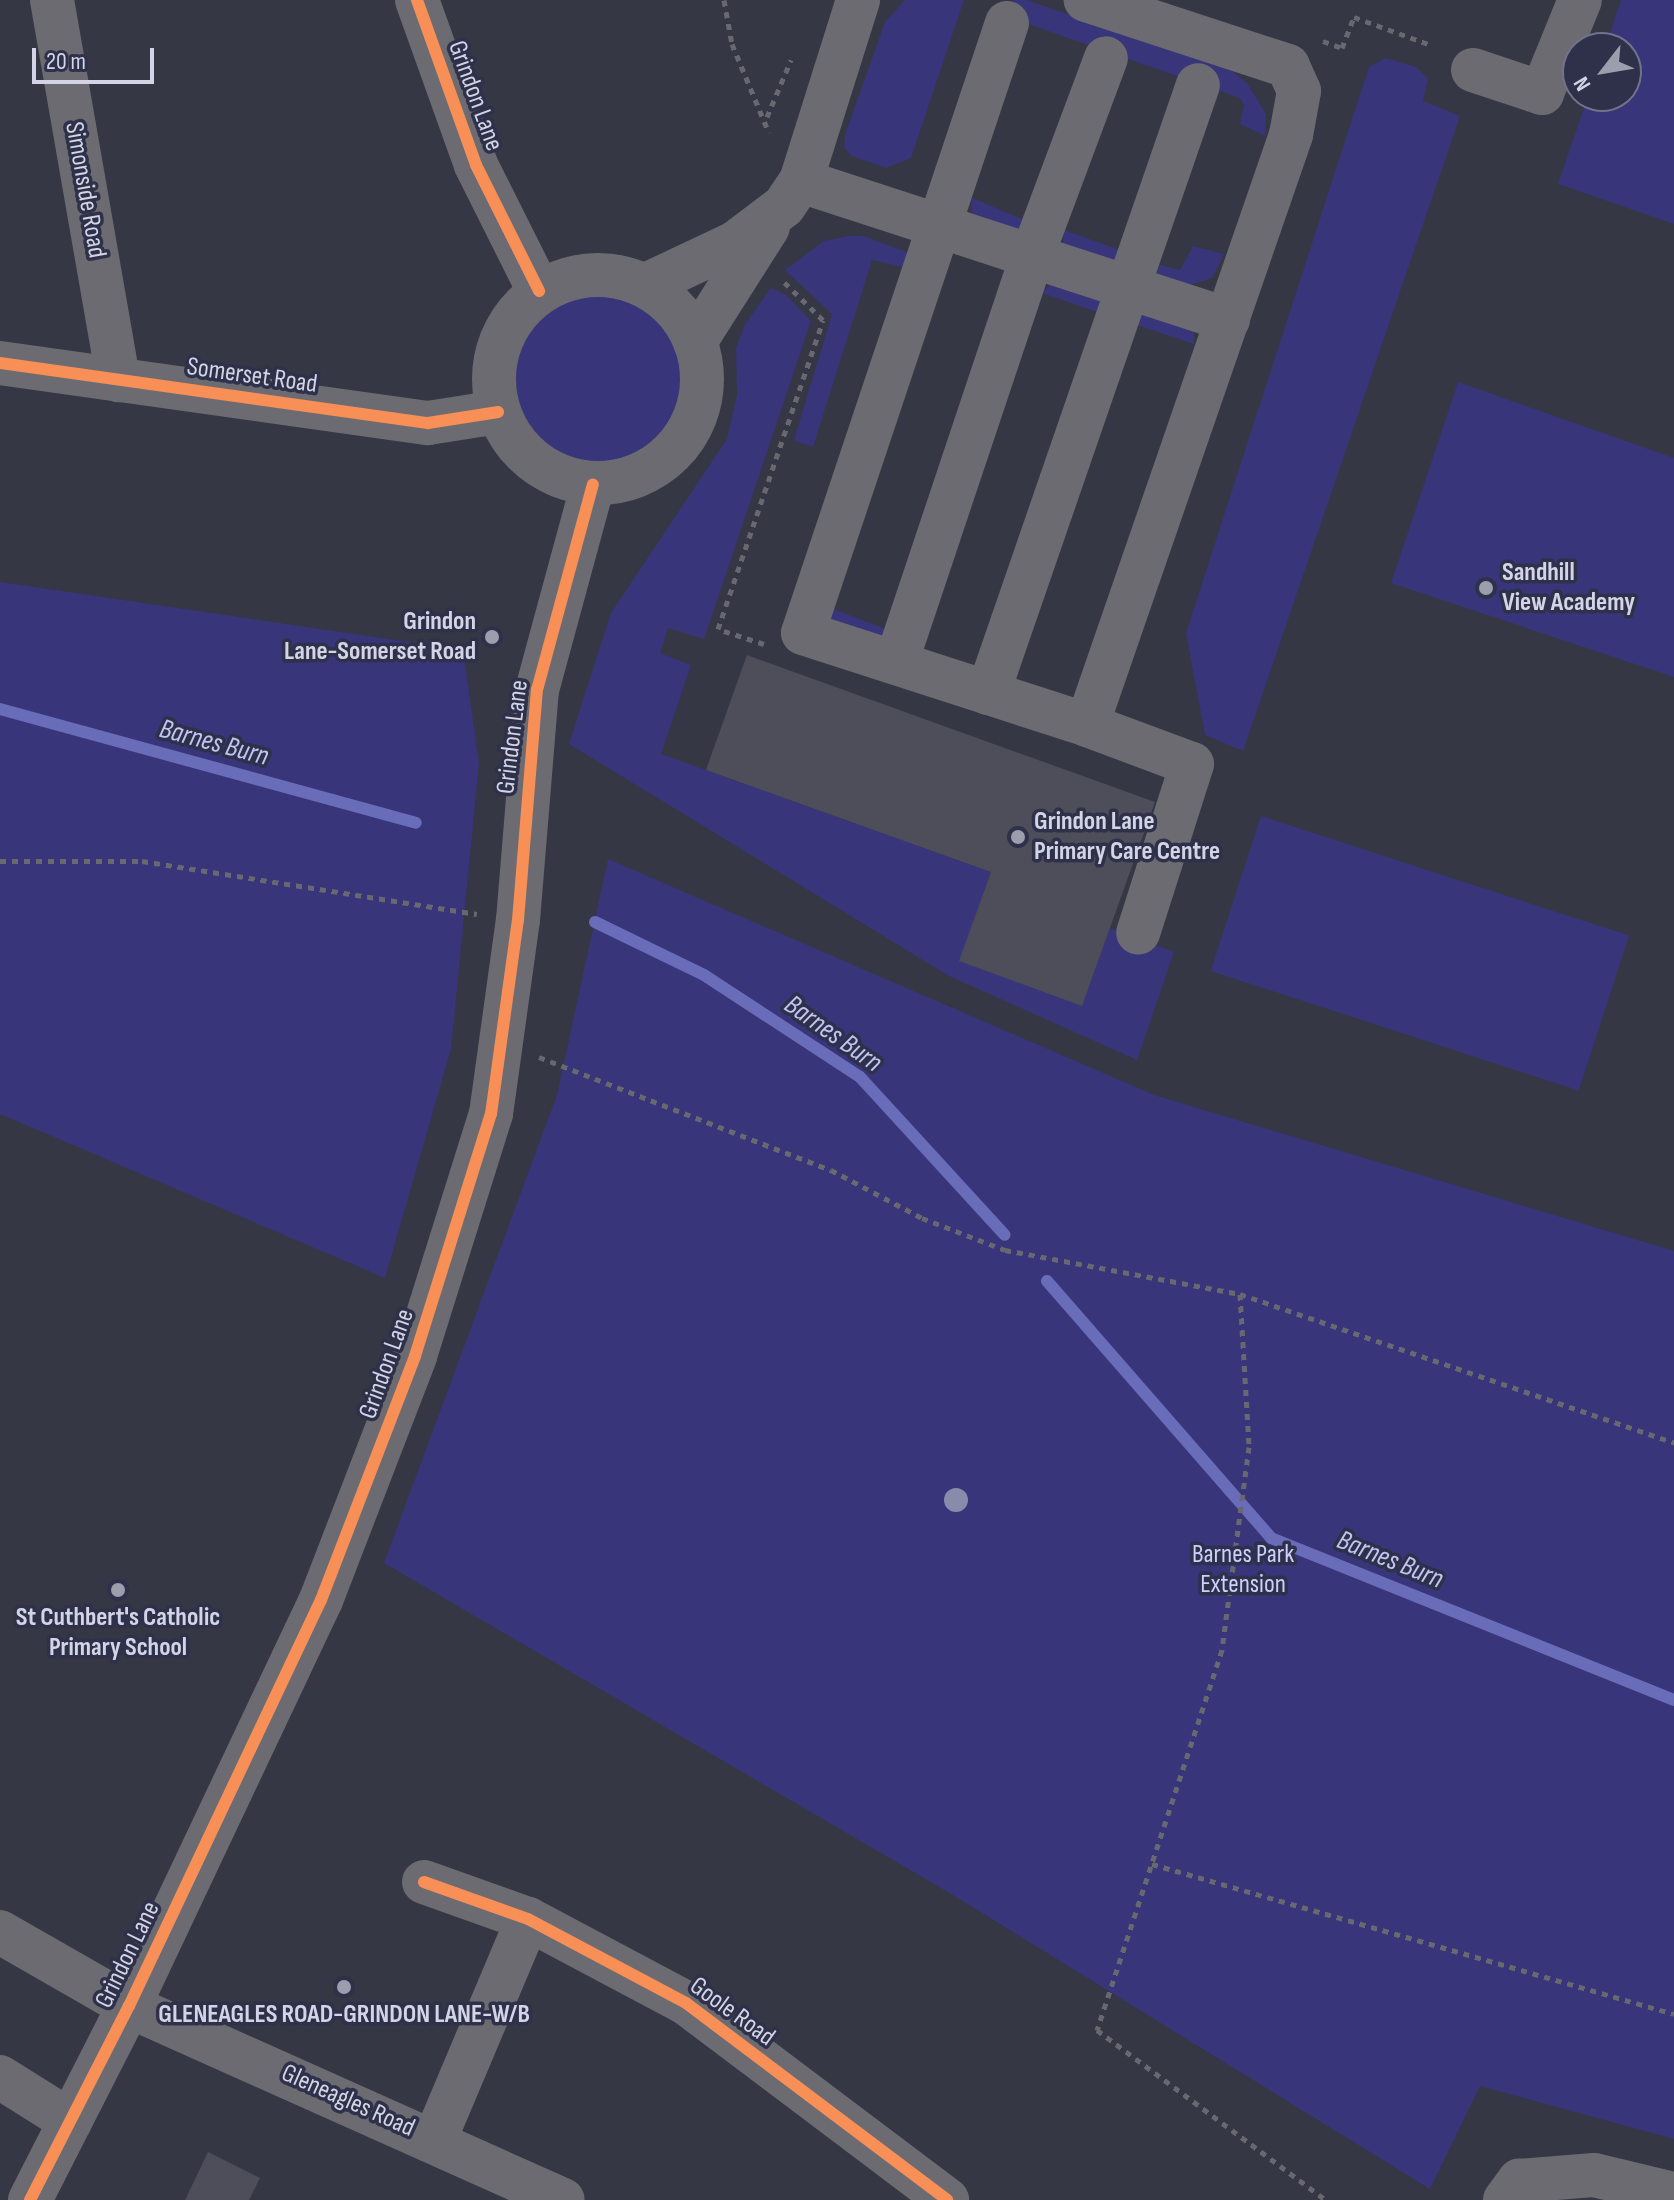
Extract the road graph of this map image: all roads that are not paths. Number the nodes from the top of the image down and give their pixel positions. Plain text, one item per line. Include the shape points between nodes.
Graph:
1 (52, 0) edge
2 (417, 0) edge
3 (858, 0) edge
4 (1086, 0) edge
5 (1580, 0) edge
6 (1007, 23) dead end
7 (1106, 58) dead end
8 (1473, 70) dead end
9 (1198, 85) dead end
10 (792, 193) junction
11 (938, 227) junction
12 (1032, 256) junction
13 (646, 285) junction
14 (1127, 287) junction
15 (539, 291) junction
16 (1228, 320) junction
17 (695, 342) junction
18 (0, 363) edge
19 (118, 380) junction
20 (498, 412) junction
21 (593, 484) junction
22 (896, 663) junction
23 (988, 693) junction
24 (1087, 725) junction
25 (1138, 933) dead end
26 (424, 1882) dead end
27 (528, 1919) junction
28 (0, 1932) edge
29 (129, 2006) junction
30 (0, 2077) edge
31 (70, 2121) junction
32 (435, 2139) junction
33 (1674, 2194) edge
34 (30, 2200) edge
35 (563, 2200) edge
36 (947, 2200) edge
37 (1505, 2200) edge

1 - 19 street, Simonside Road
2 - 15 street, Grindon Lane via 476,165
3 - 10 street
4 - 16 street via 1288,66 1294,78 1299,91 1291,135
5 - 8 street via 1542,93
6 - 11 street
7 - 12 street
9 - 14 street
10 - 11 street
10 - 13 street via 735,243
10 - 17 street
11 - 12 street
11 - 22 street via 803,633
12 - 14 street
12 - 22 street
13 - 15 street via 611,274 578,275
13 - 17 street via 675,308
14 - 16 street
14 - 23 street
15 - 20 street via 513,317 494,362
16 - 24 street
17 - 21 street via 702,387 690,429 660,463 626,480
18 - 19 street, Somerset Road
19 - 20 street, Somerset Road via 428,423
20 - 21 street via 527,456 552,474
21 - 29 street, Grindon Lane via 537,690 518,920 491,1114 388,1428 321,1600
22 - 23 street
23 - 24 street
24 - 25 street via 1208,769
26 - 27 street, Goole Road
27 - 32 street
27 - 36 street, Goole Road via 686,2003
28 - 29 street, Gleneagles Road
29 - 31 street, Grindon Lane
29 - 32 street, Gleneagles Road
30 - 31 street
31 - 34 street, Grindon Lane
32 - 35 street, Gleneagles Road
33 - 37 street via 1594,2175 1519,2181

